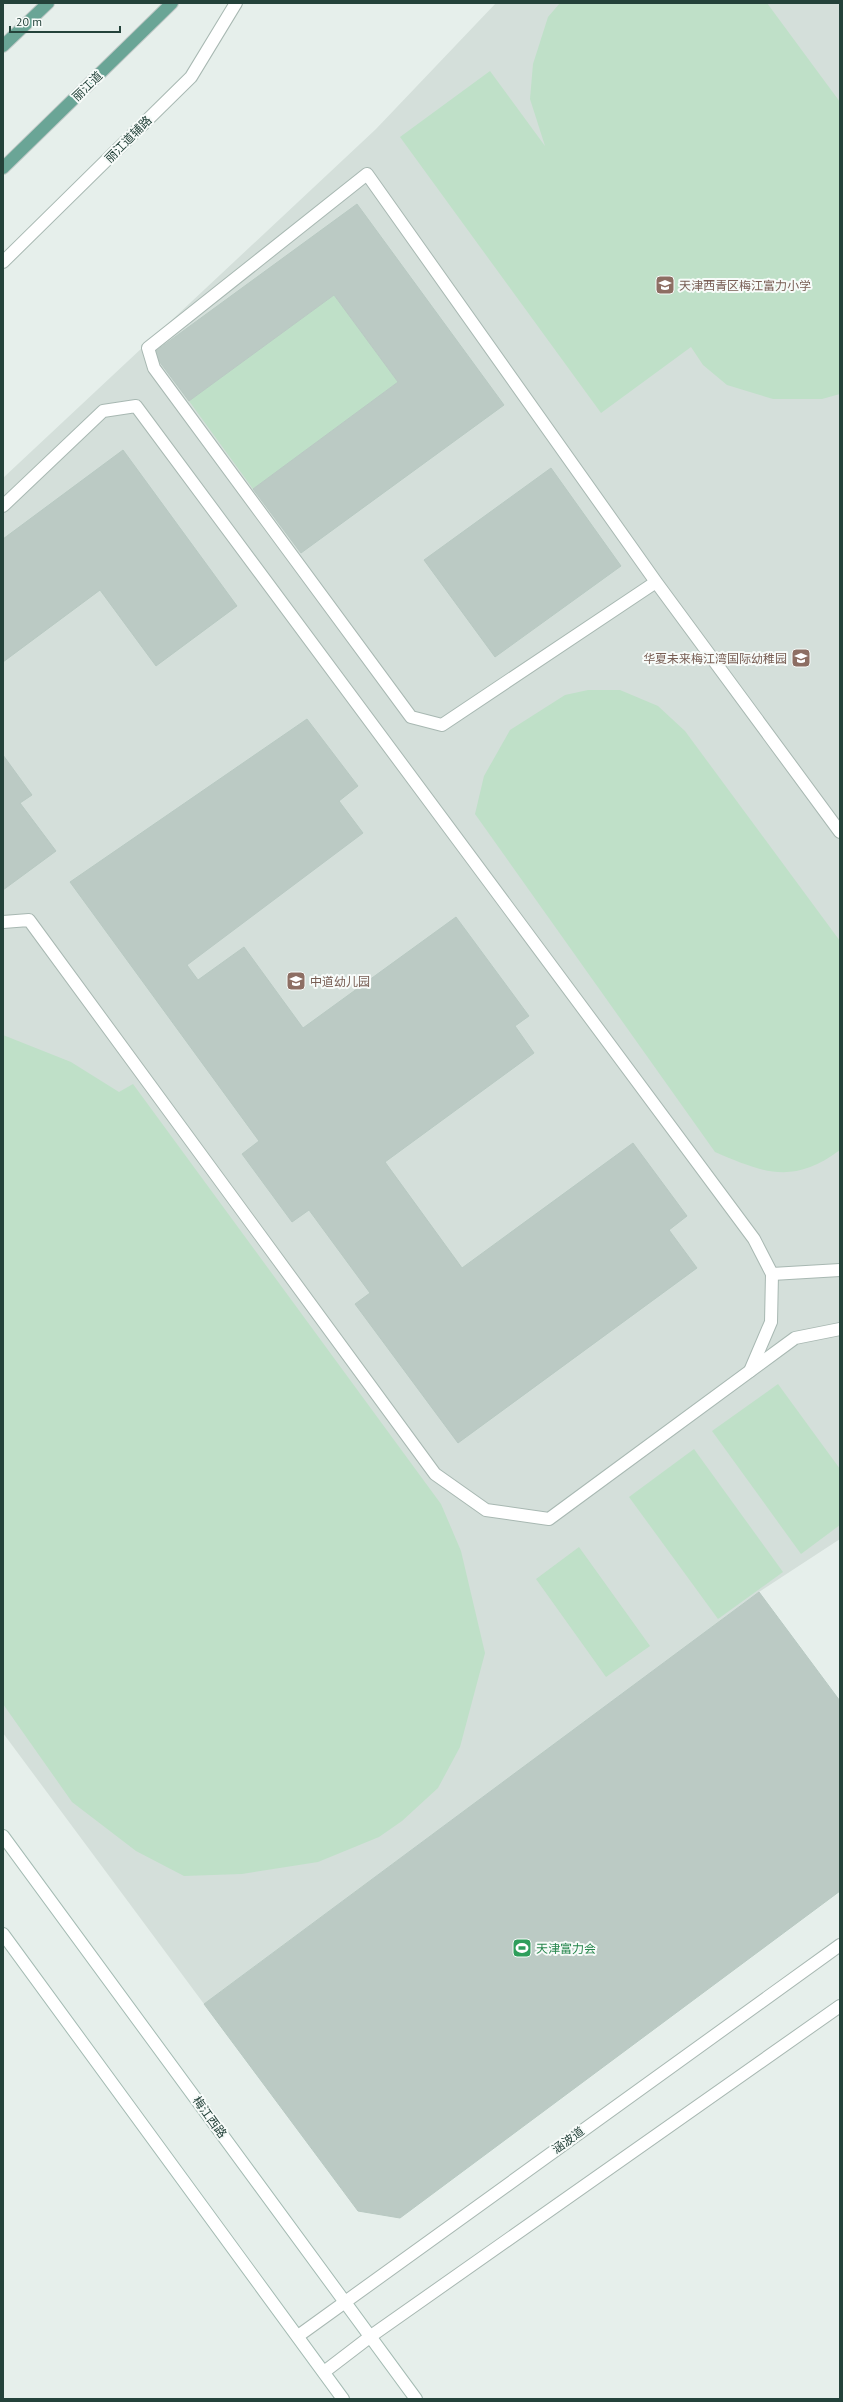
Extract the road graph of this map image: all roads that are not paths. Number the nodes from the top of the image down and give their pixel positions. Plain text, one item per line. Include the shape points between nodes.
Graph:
1 (48, 3) edge
2 (172, 3) edge
3 (236, 3) edge
4 (3, 46) edge
5 (3, 168) edge
6 (3, 262) edge
7 (3, 506) edge
8 (656, 582) junction
9 (840, 832) edge
10 (3, 922) edge
11 (840, 1270) edge
12 (772, 1274) junction
13 (840, 1328) edge
14 (750, 1371) junction
15 (3, 1836) edge
16 (3, 1934) edge
17 (840, 1945) edge
18 (840, 2006) edge
19 (345, 2300) junction
20 (298, 2336) junction
21 (371, 2336) junction
22 (324, 2372) junction
23 (343, 2399) edge
24 (416, 2399) edge

1 - 4 main road
2 - 5 main road, 丽江道
3 - 6 street, 丽江道辅路 via 191,77
7 - 12 street via 103,411 136,406 754,1239
8 - 8 street via 442,725 411,717 154,368 148,348 367,174
8 - 9 street
10 - 14 street via 29,920 435,1474 486,1510 549,1518
11 - 12 street
12 - 14 street via 771,1322
13 - 14 street via 795,1338
15 - 19 street, 梅江西路
16 - 20 street
17 - 19 street, 涵波道
18 - 21 street
19 - 20 street, 涵波道
19 - 21 street, 梅江西路
20 - 22 street
21 - 22 street
21 - 24 street, 梅江西路
22 - 23 street

